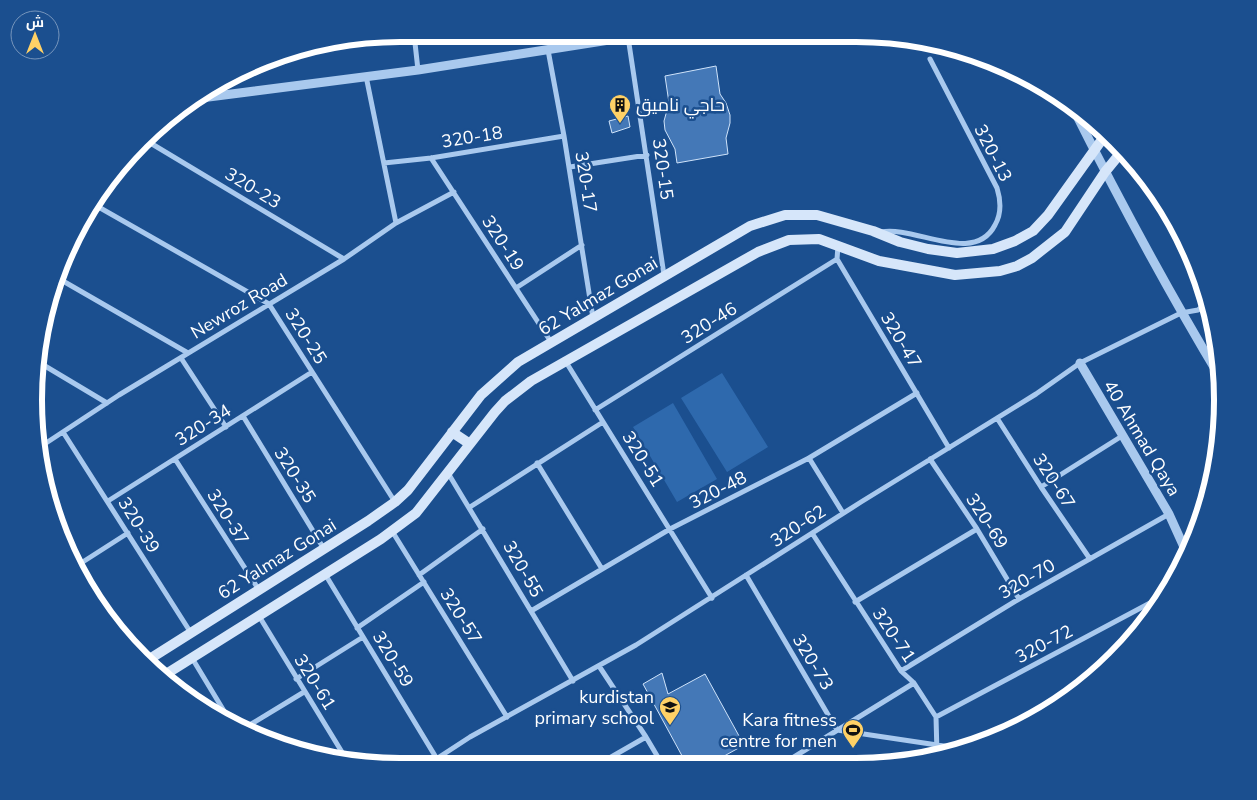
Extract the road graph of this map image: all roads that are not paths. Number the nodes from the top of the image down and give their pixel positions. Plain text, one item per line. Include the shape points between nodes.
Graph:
1 (415, 42) edge
2 (597, 42) edge
3 (629, 42) edge
4 (548, 50) junction
5 (930, 59) dead end
6 (418, 70) junction
7 (366, 76) junction
8 (211, 97) edge
9 (1078, 119) edge
10 (564, 136) junction
11 (1102, 139) edge
12 (151, 143) edge
13 (1094, 150) junction
14 (647, 155) junction
15 (1118, 156) edge
16 (431, 158) junction
17 (384, 163) junction
18 (570, 168) junction
19 (1105, 172) junction
20 (454, 192) junction
21 (99, 207) edge
22 (396, 224) junction
23 (873, 231) junction
24 (582, 245) junction
25 (839, 245) junction
26 (344, 258) junction
27 (837, 259) junction
28 (664, 275) junction
29 (63, 281) edge
30 (516, 288) junction
31 (269, 304) junction
32 (1202, 307) edge
33 (1181, 312) junction
34 (594, 318) junction
35 (552, 343) junction
36 (188, 353) junction
37 (181, 358) junction
38 (566, 362) junction
39 (1080, 364) junction
40 (1212, 365) edge
41 (44, 366) edge
42 (312, 372) junction
43 (917, 393) junction
44 (107, 403) junction
45 (595, 410) junction
46 (243, 416) junction
47 (997, 418) junction
48 (603, 422) junction
49 (226, 427) junction
50 (63, 432) junction
51 (452, 432) junction
52 (1122, 436) junction
53 (46, 443) edge
54 (470, 444) junction
55 (949, 448) junction
56 (810, 458) junction
57 (175, 459) junction
58 (930, 459) junction
59 (537, 462) junction
60 (448, 473) junction
61 (1041, 488) junction
62 (108, 501) junction
63 (395, 502) junction
64 (470, 507) junction
65 (843, 514) junction
66 (1169, 514) junction
67 (484, 529) junction
68 (670, 529) junction
69 (977, 529) junction
70 (392, 531) junction
71 (128, 533) junction
72 (812, 533) junction
73 (1183, 546) edge
74 (324, 548) junction
75 (1090, 559) junction
76 (81, 562) edge
77 (602, 568) junction
78 (325, 574) junction
79 (419, 575) junction
80 (746, 575) junction
81 (424, 582) junction
82 (258, 590) junction
83 (712, 598) junction
84 (1019, 599) junction
85 (855, 602) junction
86 (1152, 602) edge
87 (531, 611) junction
88 (259, 616) junction
89 (357, 628) junction
90 (191, 633) junction
91 (363, 638) junction
92 (152, 658) edge
93 (192, 658) junction
94 (599, 666) junction
95 (901, 672) junction
96 (168, 673) edge
97 (296, 679) junction
98 (573, 680) junction
99 (914, 683) junction
100 (304, 692) junction
101 (224, 712) edge
102 (507, 717) junction
103 (936, 717) junction
104 (250, 725) edge
105 (837, 730) junction
106 (646, 737) junction
107 (937, 745) junction
108 (945, 746) edge
109 (937, 748) edge
110 (343, 753) edge
111 (437, 758) edge
112 (443, 758) edge
113 (610, 758) edge
114 (658, 758) edge
115 (792, 758) edge

1 - 6 street
2 - 4 street
3 - 14 street, 320-15
4 - 6 street
4 - 10 street, 320-17
5 - 23 street, 320-13 via 997,188 1001,205 998,221 985,238 973,243 929,239 899,231
6 - 7 street
7 - 8 street
7 - 17 street
9 - 13 street
10 - 16 street, 320-18
10 - 18 street, 320-17
11 - 13 main road, 62 Yalmaz Gonai
12 - 26 street, 320-23
13 - 19 street
13 - 23 main road, 62 Yalmaz Gonai via 1048,214 1033,231 1015,241 957,253 914,246
14 - 18 street
14 - 28 street, 320-15
15 - 19 main road
16 - 17 street, 320-18
16 - 20 street, 320-19
17 - 22 street
18 - 24 street, 320-17
19 - 25 main road via 1065,232 1032,258 1008,268 955,275 879,261
19 - 33 street
20 - 22 street, Newroz Road
20 - 30 street, 320-19
21 - 31 street, 320-25
22 - 26 street, Newroz Road
23 - 28 main road, 62 Yalmaz Gonai via 818,214 785,215 750,226
24 - 30 street
24 - 34 street, 320-17
25 - 27 street
25 - 38 main road via 819,239 803,239 774,245
26 - 31 street, Newroz Road
27 - 43 street, 320-47
27 - 45 street, 320-46
28 - 34 main road, 62 Yalmaz Gonai
29 - 36 street
30 - 35 street, 320-19
31 - 36 street, Newroz Road
31 - 42 street, 320-25
32 - 33 street, 320-62
33 - 39 street, 320-62
33 - 40 street
34 - 35 main road, 62 Yalmaz Gonai
35 - 51 main road, 62 Yalmaz Gonai via 518,362 481,395
36 - 37 street, Newroz Road
37 - 44 street, Newroz Road
37 - 49 street
38 - 45 street, 320-51
38 - 54 main road via 531,381 505,401
39 - 47 street, 320-62
39 - 52 street, 40 Ahmad Qaya
41 - 44 street
42 - 46 street, 320-34
42 - 63 street, 320-25
43 - 55 street, 320-47
43 - 56 street, 320-48
44 - 50 street, Newroz Road
45 - 48 street, 320-51
46 - 49 street, 320-34
46 - 74 street, 320-35
47 - 55 street, 320-62
47 - 61 street, 320-67
48 - 59 street
48 - 68 street, 320-51
49 - 57 street, 320-34
50 - 53 street, Newroz Road
50 - 62 street, 320-39
51 - 54 main road
51 - 63 main road, 62 Yalmaz Gonai via 408,490
52 - 61 street
52 - 66 street, 40 Ahmad Qaya
54 - 60 main road
55 - 58 street, 320-62
56 - 65 street
56 - 68 street, 320-48
57 - 62 street, 320-34
57 - 82 street, 320-37
58 - 65 street, 320-62
58 - 69 street, 320-69
59 - 64 street
59 - 77 street
60 - 64 street, 320-55
60 - 70 main road via 416,513
61 - 75 street, 320-67
62 - 71 street, 320-39
63 - 74 main road, 62 Yalmaz Gonai
64 - 67 street, 320-55
65 - 72 street, 320-62
66 - 73 street, 40 Ahmad Qaya
66 - 75 street, 320-70
67 - 79 street
67 - 87 street, 320-55
68 - 77 street, 320-48
68 - 83 street, 320-51
69 - 84 street, 320-69
69 - 85 street
70 - 78 main road
70 - 79 street, 320-57
71 - 76 street
71 - 90 street, 320-39
72 - 80 street, 320-62
72 - 85 street, 320-71
74 - 82 main road, 62 Yalmaz Gonai
75 - 84 street, 320-70
77 - 87 street, 320-48
78 - 88 main road
78 - 89 street, 320-59
79 - 81 street, 320-57
80 - 83 street, 320-62
80 - 105 street, 320-73
81 - 89 street
81 - 102 street, 320-57
82 - 90 main road, 62 Yalmaz Gonai
83 - 94 street, 320-62
84 - 95 street, 320-70
85 - 95 street, 320-71
86 - 103 street, 320-72
87 - 98 street, 320-55
88 - 93 main road
88 - 97 street, 320-61
89 - 91 street, 320-59
90 - 92 main road, 62 Yalmaz Gonai
91 - 97 street
91 - 111 street, 320-59
93 - 96 main road
93 - 101 street
94 - 98 street, 320-62
94 - 106 street
95 - 99 street, 320-71
97 - 100 street, 320-61
98 - 102 street, 320-62
99 - 103 street, 320-71
99 - 105 street
100 - 104 street
100 - 110 street, 320-61
102 - 112 street, 320-62 via 470,737
103 - 107 street
105 - 107 street
105 - 115 street
106 - 113 street
106 - 114 street
107 - 108 street
107 - 109 street

